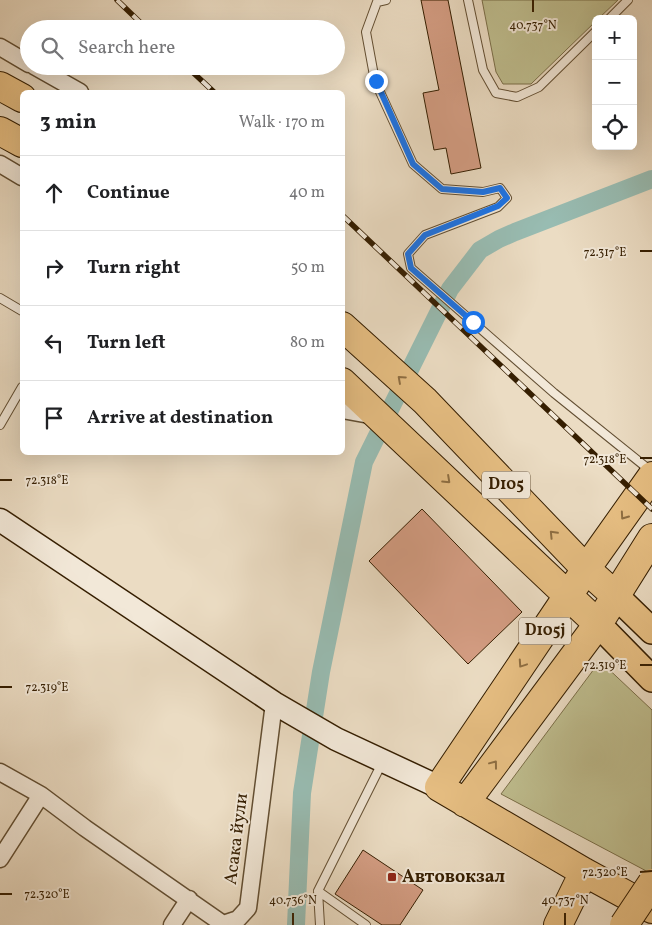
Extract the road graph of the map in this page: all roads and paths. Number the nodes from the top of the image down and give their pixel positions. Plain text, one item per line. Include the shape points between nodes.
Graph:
1 (386, 0) edge
2 (468, 0) edge
3 (628, 0) edge
4 (613, 15) edge
5 (592, 35) edge
6 (0, 47) edge
7 (20, 59) edge
8 (50, 75) edge
9 (0, 86) edge
10 (76, 90) edge
11 (20, 97) edge
12 (0, 131) edge
13 (20, 142) edge
14 (0, 164) edge
15 (20, 176) edge
16 (0, 298) edge
17 (20, 310) edge
18 (345, 329) edge
19 (345, 385) edge
20 (20, 390) edge
21 (345, 411) edge
22 (380, 417) junction
23 (0, 425) edge
24 (652, 472) edge
25 (652, 476) edge
26 (0, 520) edge
27 (652, 538) edge
28 (586, 569) junction
29 (569, 595) junction
30 (617, 597) junction
31 (598, 624) junction
32 (652, 631) edge
33 (652, 679) edge
34 (279, 706) junction
35 (383, 761) junction
36 (0, 772) edge
37 (439, 787) junction
38 (41, 795) junction
39 (465, 803) junction
40 (0, 859) edge
41 (584, 872) junction
42 (652, 883) edge
43 (318, 891) junction
44 (189, 900) junction
45 (652, 909) edge
46 (224, 924) edge
47 (172, 925) edge
48 (320, 925) edge
49 (366, 925) edge
50 (558, 925) edge
51 (624, 925) edge

1 - 24 lane via 377,2 366,32 376,81 413,164 442,189 483,192 500,188 507,198 498,206 425,235 408,254 411,268 554,394
2 - 5 lane via 483,70 496,93 517,97 539,87
3 - 4 lane
6 - 7 street
8 - 10 street
9 - 11 highway
12 - 13 highway
14 - 15 street
16 - 17 lane
28 -> 18 highway, D105 via 425,402
19 - 22 highway, D105
20 - 23 lane
21 - 22 street
22 -> 29 highway, D105
25 -> 28 highway, D105j
26 - 34 main road
27 - 30 highway
28 - 29 highway, D105j
28 - 30 highway, D105
29 - 31 highway, D105
29 -> 37 highway, D105j
30 - 31 highway
30 - 32 main road
31 - 33 main road
39 -> 31 highway, D105j
34 - 35 main road via 336,739
34 - 46 street, Асака йули via 248,908 238,919
35 - 37 main road
35 - 43 lane
36 - 38 street, Асака йули
37 - 39 highway
38 - 40 street
38 - 44 street, Асака йули
39 - 41 highway
41 - 45 highway
41 - 50 highway
42 - 51 highway, bridge
43 - 48 lane
43 - 49 lane
44 - 46 street, Асака йули
44 - 47 street

